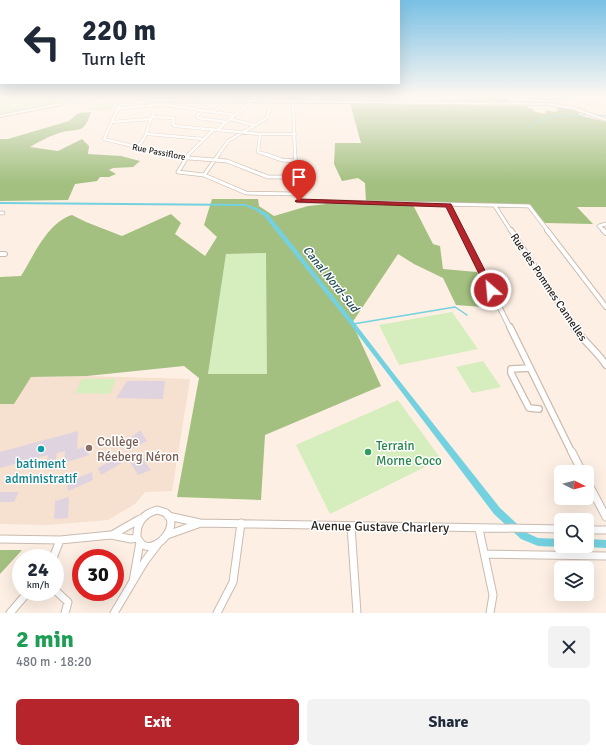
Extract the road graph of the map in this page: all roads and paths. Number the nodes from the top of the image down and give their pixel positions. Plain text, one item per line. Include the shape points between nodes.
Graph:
1 (111, 125) edge
2 (150, 125) edge
3 (173, 125) edge
4 (222, 125) edge
5 (254, 125) edge
6 (294, 125) edge
7 (191, 128) junction
8 (215, 130) junction
9 (242, 133) junction
10 (148, 134) junction
11 (260, 134) junction
12 (295, 134) junction
13 (181, 136) junction
14 (203, 139) junction
15 (136, 148) junction
16 (186, 158) junction
17 (215, 160) junction
18 (296, 161) junction
19 (204, 175) junction
20 (296, 177) junction
21 (297, 194) junction
22 (448, 205) junction
23 (495, 206) junction
24 (606, 224) edge
25 (606, 234) edge
26 (606, 307) edge
27 (606, 365) edge
28 (530, 368) junction
29 (539, 409) dead end
30 (578, 465) edge
31 (594, 494) edge
32 (168, 516) junction
33 (606, 517) edge
34 (142, 518) junction
35 (200, 523) junction
36 (241, 523) junction
37 (350, 526) junction
38 (554, 529) edge
39 (594, 530) edge
40 (606, 530) edge
41 (480, 531) junction
42 (111, 535) junction
43 (167, 535) junction
44 (0, 539) edge
45 (60, 540) junction
46 (138, 540) junction
47 (159, 543) junction
48 (56, 549) edge
49 (485, 554) junction
50 (606, 556) edge
51 (132, 584) junction
52 (64, 598) edge
53 (20, 601) edge
54 (10, 613) edge
55 (65, 613) edge
56 (114, 613) edge
57 (217, 613) edge
58 (357, 613) edge
59 (490, 613) edge

1 - 15 street, Rue Passiflore via 104,139
2 - 10 street
3 - 7 street
4 - 8 street
5 - 9 street
6 - 12 street
7 - 8 street
7 - 13 street
8 - 9 street
8 - 14 street
9 - 11 street
9 - 17 street via 228,142
10 - 13 street
10 - 15 street
11 - 12 street
11 - 18 street via 258,152 282,160
12 - 18 street
13 - 14 street
14 - 16 street
15 - 16 street, Rue Passiflore
16 - 17 street, Rue Passiflore
16 - 19 street via 178,172
17 - 19 street
17 - 20 street, Rue Passiflore via 227,161 268,177
18 - 20 street
19 - 21 street via 246,193
20 - 21 street
21 - 22 street via 297,199 302,202
22 - 23 street
22 - 28 street
23 - 26 street via 529,206
23 - 27 street, Rue des Pommes Cannelles via 582,339
24 - 25 street via 599,226
28 - 29 street via 514,368 511,372 528,408
28 - 30 street
31 - 33 street
32 - 34 street via 157,510
32 - 35 street, Avenue Gustave Charlery
32 - 43 street via 170,525
34 - 42 street
34 - 46 street via 137,528
35 - 36 street, Avenue Gustave Charlery
35 - 43 street, Avenue Gustave Charlery
36 - 37 street, Avenue Gustave Charlery
36 - 57 street via 233,582
37 - 41 street, Avenue Gustave Charlery
37 - 58 street
38 - 41 street, Avenue Gustave Charlery via 508,528
39 - 40 street
41 - 49 street
42 - 45 street
42 - 46 street
43 - 47 street
44 - 45 street
45 - 48 street
46 - 47 street via 148,546
46 - 51 street
47 - 51 street
49 - 50 street
49 - 59 street via 493,595
51 - 56 street
52 - 55 street via 68,602
53 - 54 street

